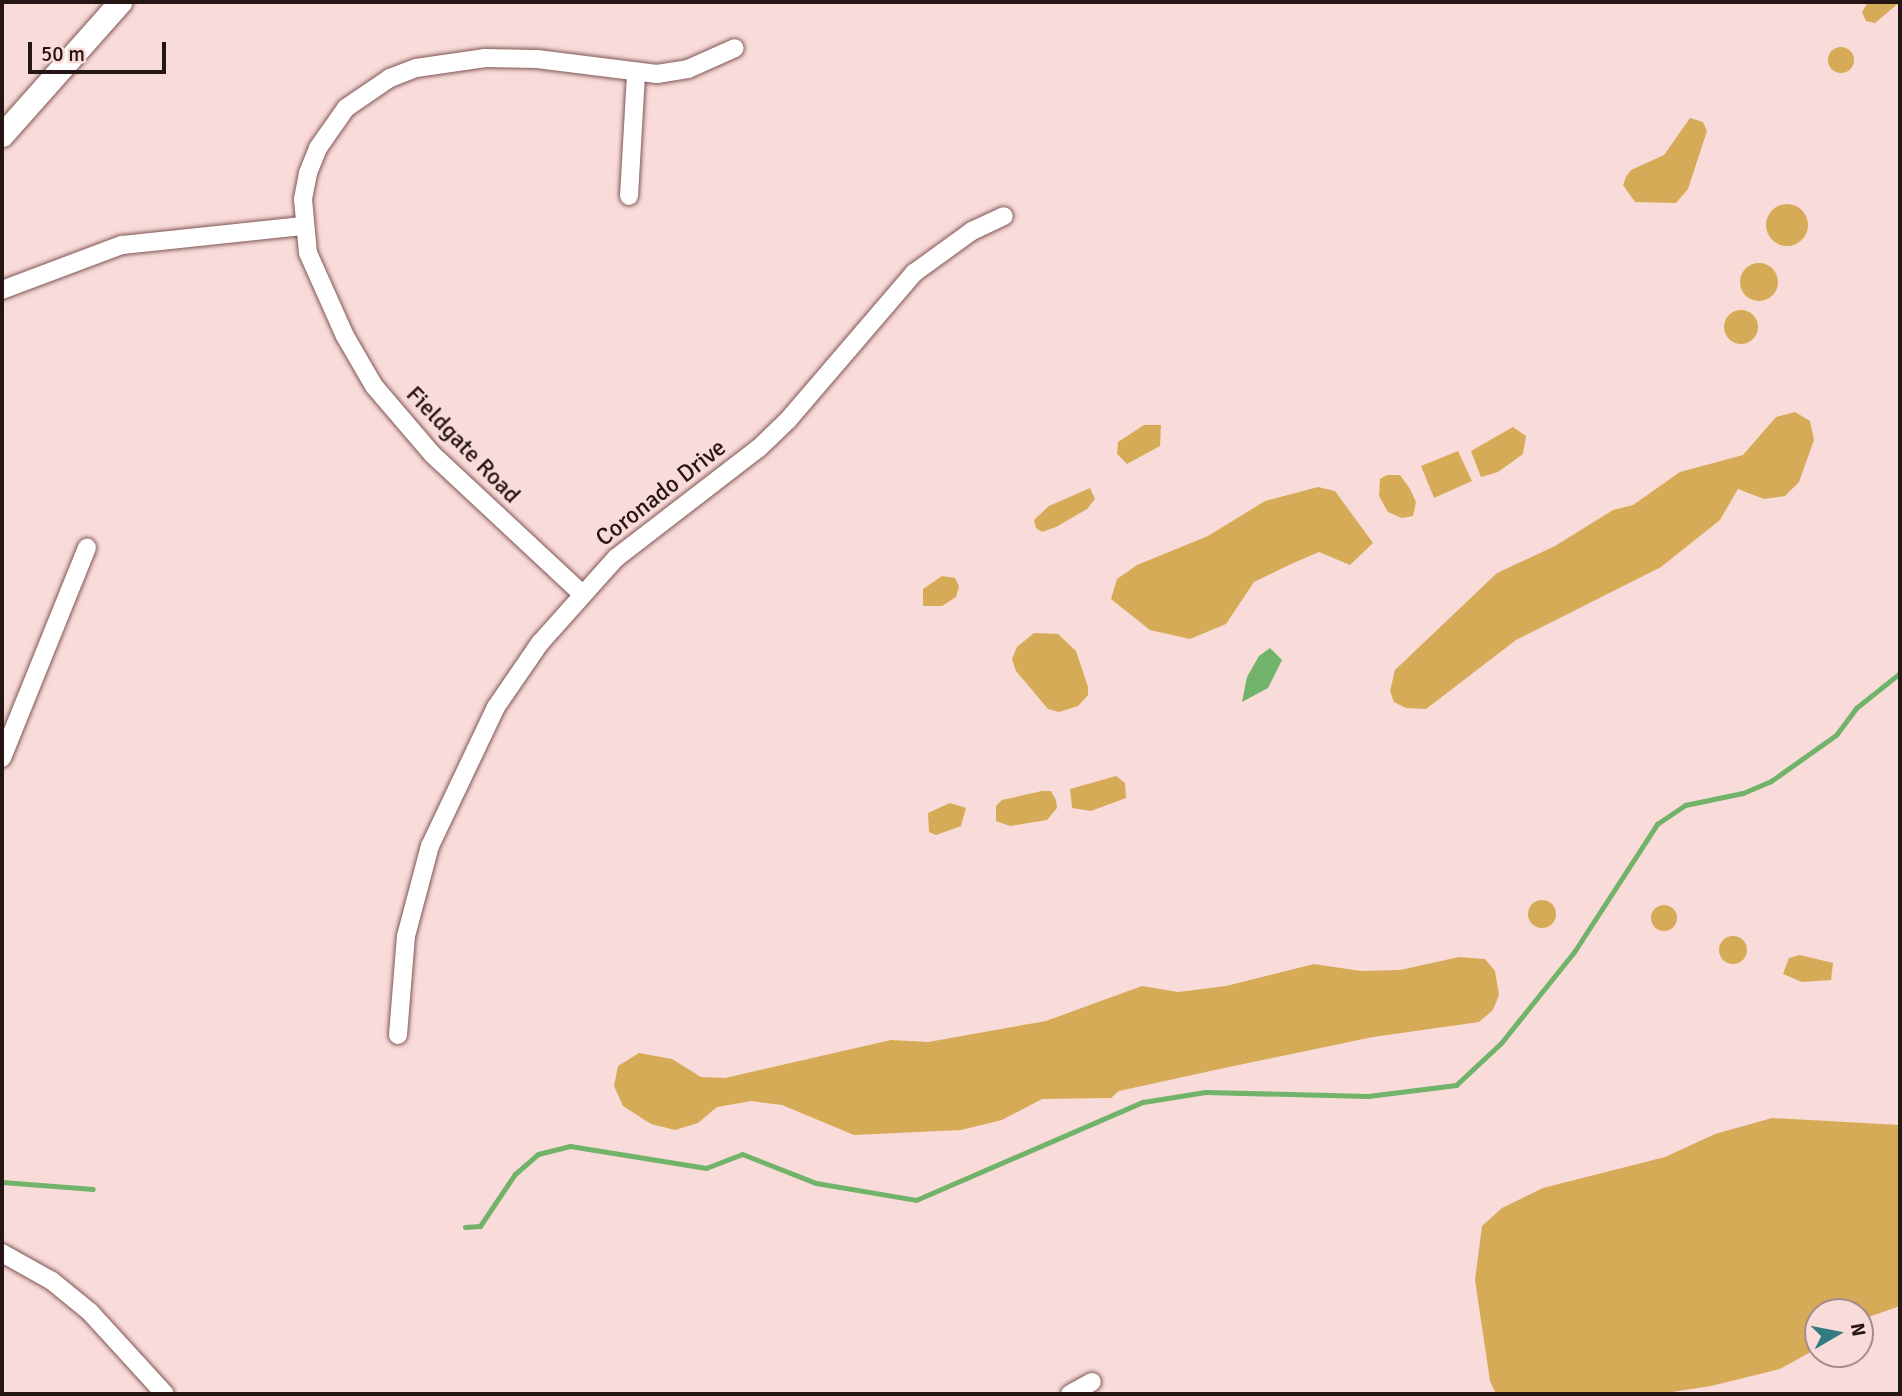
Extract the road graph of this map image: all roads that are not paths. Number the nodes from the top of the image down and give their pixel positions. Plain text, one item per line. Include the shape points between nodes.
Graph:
1 (120, 2) edge
2 (735, 48) dead end
3 (636, 74) junction
4 (2, 135) edge
5 (629, 196) dead end
6 (1004, 216) dead end
7 (303, 226) junction
8 (2, 290) edge
9 (87, 548) dead end
10 (580, 592) junction
11 (2, 758) edge
12 (398, 1035) dead end
13 (2, 1253) edge
14 (1092, 1382) dead end
15 (165, 1394) edge
16 (1070, 1394) edge

1 - 4 street
2 - 3 street, Fieldgate Road via 688,69
3 - 5 street
3 - 7 street, Fieldgate Road via 537,59 485,58 450,61 390,78 346,108 318,148 308,173
6 - 10 street, Coronado Drive via 972,231 914,273 759,448 653,524
7 - 8 street via 134,243 64,264
7 - 10 street, Fieldgate Road via 319,284 345,336 403,424
9 - 11 street
10 - 12 street, Coronado Drive via 496,707 440,821 406,936
13 - 15 street via 52,1281 90,1312
14 - 16 street

